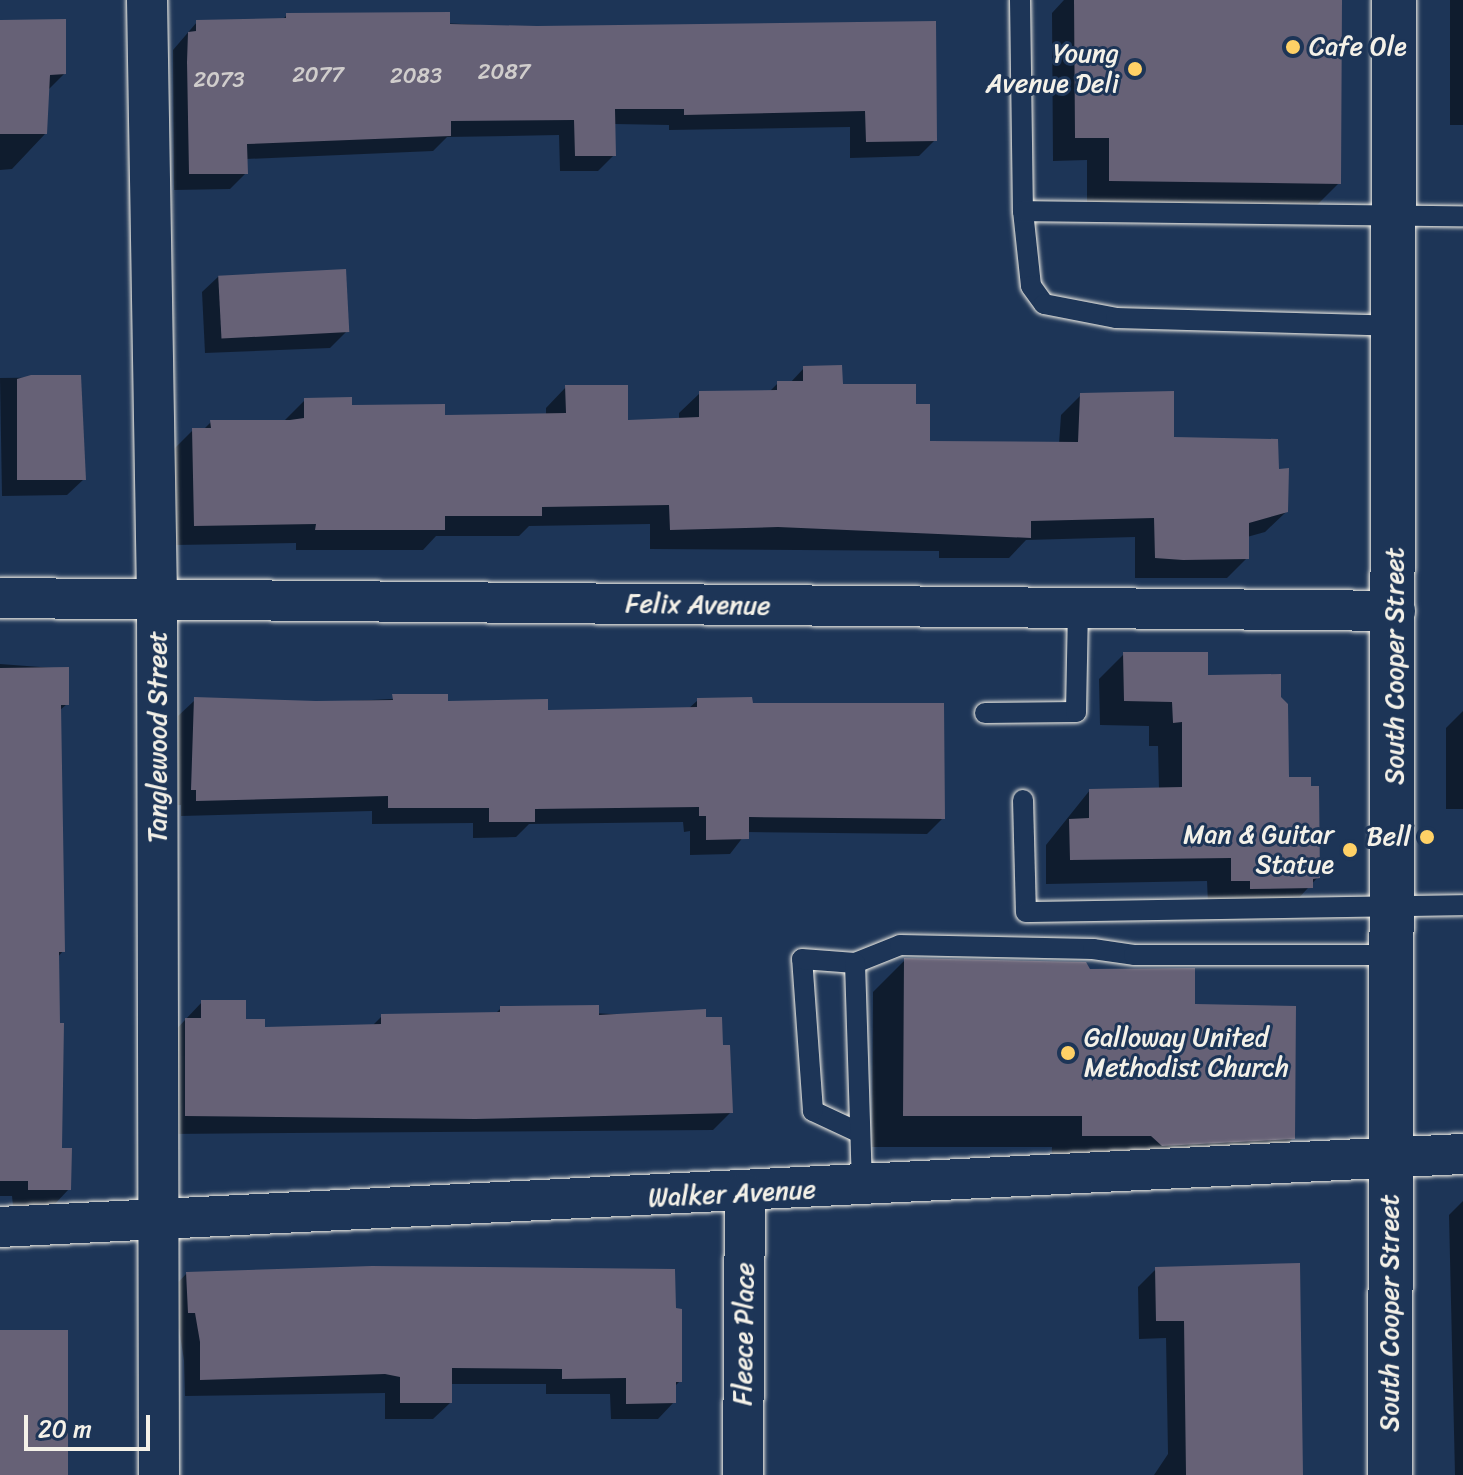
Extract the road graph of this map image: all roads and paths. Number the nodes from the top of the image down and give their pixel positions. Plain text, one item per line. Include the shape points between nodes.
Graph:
1 (147, 0) edge
2 (1020, 0) edge
3 (1394, 0) edge
4 (1023, 211) junction
5 (1463, 216) edge
6 (1393, 217) junction
7 (1394, 326) junction
8 (0, 598) edge
9 (157, 599) junction
10 (1078, 609) junction
11 (1395, 611) junction
12 (985, 713) dead end
13 (1023, 800) dead end
14 (1393, 905) junction
15 (1463, 905) edge
16 (1393, 955) junction
17 (855, 963) junction
18 (860, 1133) junction
19 (1463, 1154) edge
20 (1390, 1158) junction
21 (862, 1187) junction
22 (745, 1193) junction
23 (159, 1221) junction
24 (0, 1227) edge
25 (159, 1475) edge
26 (743, 1475) edge
27 (1390, 1475) edge

1 - 9 street, Tanglewood Street
2 - 4 lane
3 - 6 main road, South Cooper Street
4 - 6 lane
4 - 7 lane via 1031,286 1044,304 1063,310 1116,318
5 - 6 lane
6 - 7 main road, South Cooper Street
7 - 11 main road, South Cooper Street
8 - 9 street, Felix Avenue
9 - 10 street, Felix Avenue
9 - 23 street, Tanglewood Street
10 - 11 street, Felix Avenue
10 - 12 lane via 1076,712
11 - 14 main road, South Cooper Street
13 - 14 lane via 1026,912
14 - 15 lane
14 - 16 main road, South Cooper Street
16 - 17 lane via 1134,955 1093,949 900,945
16 - 20 main road, South Cooper Street
17 - 18 lane
17 - 18 lane via 802,959 813,1111
18 - 21 lane
19 - 20 street, Walker Avenue
20 - 21 street, Walker Avenue
20 - 27 main road, South Cooper Street
21 - 22 street, Walker Avenue
22 - 23 street, Walker Avenue
22 - 26 street, Fleece Place
23 - 24 street, Walker Avenue
23 - 25 street, Tanglewood Street

